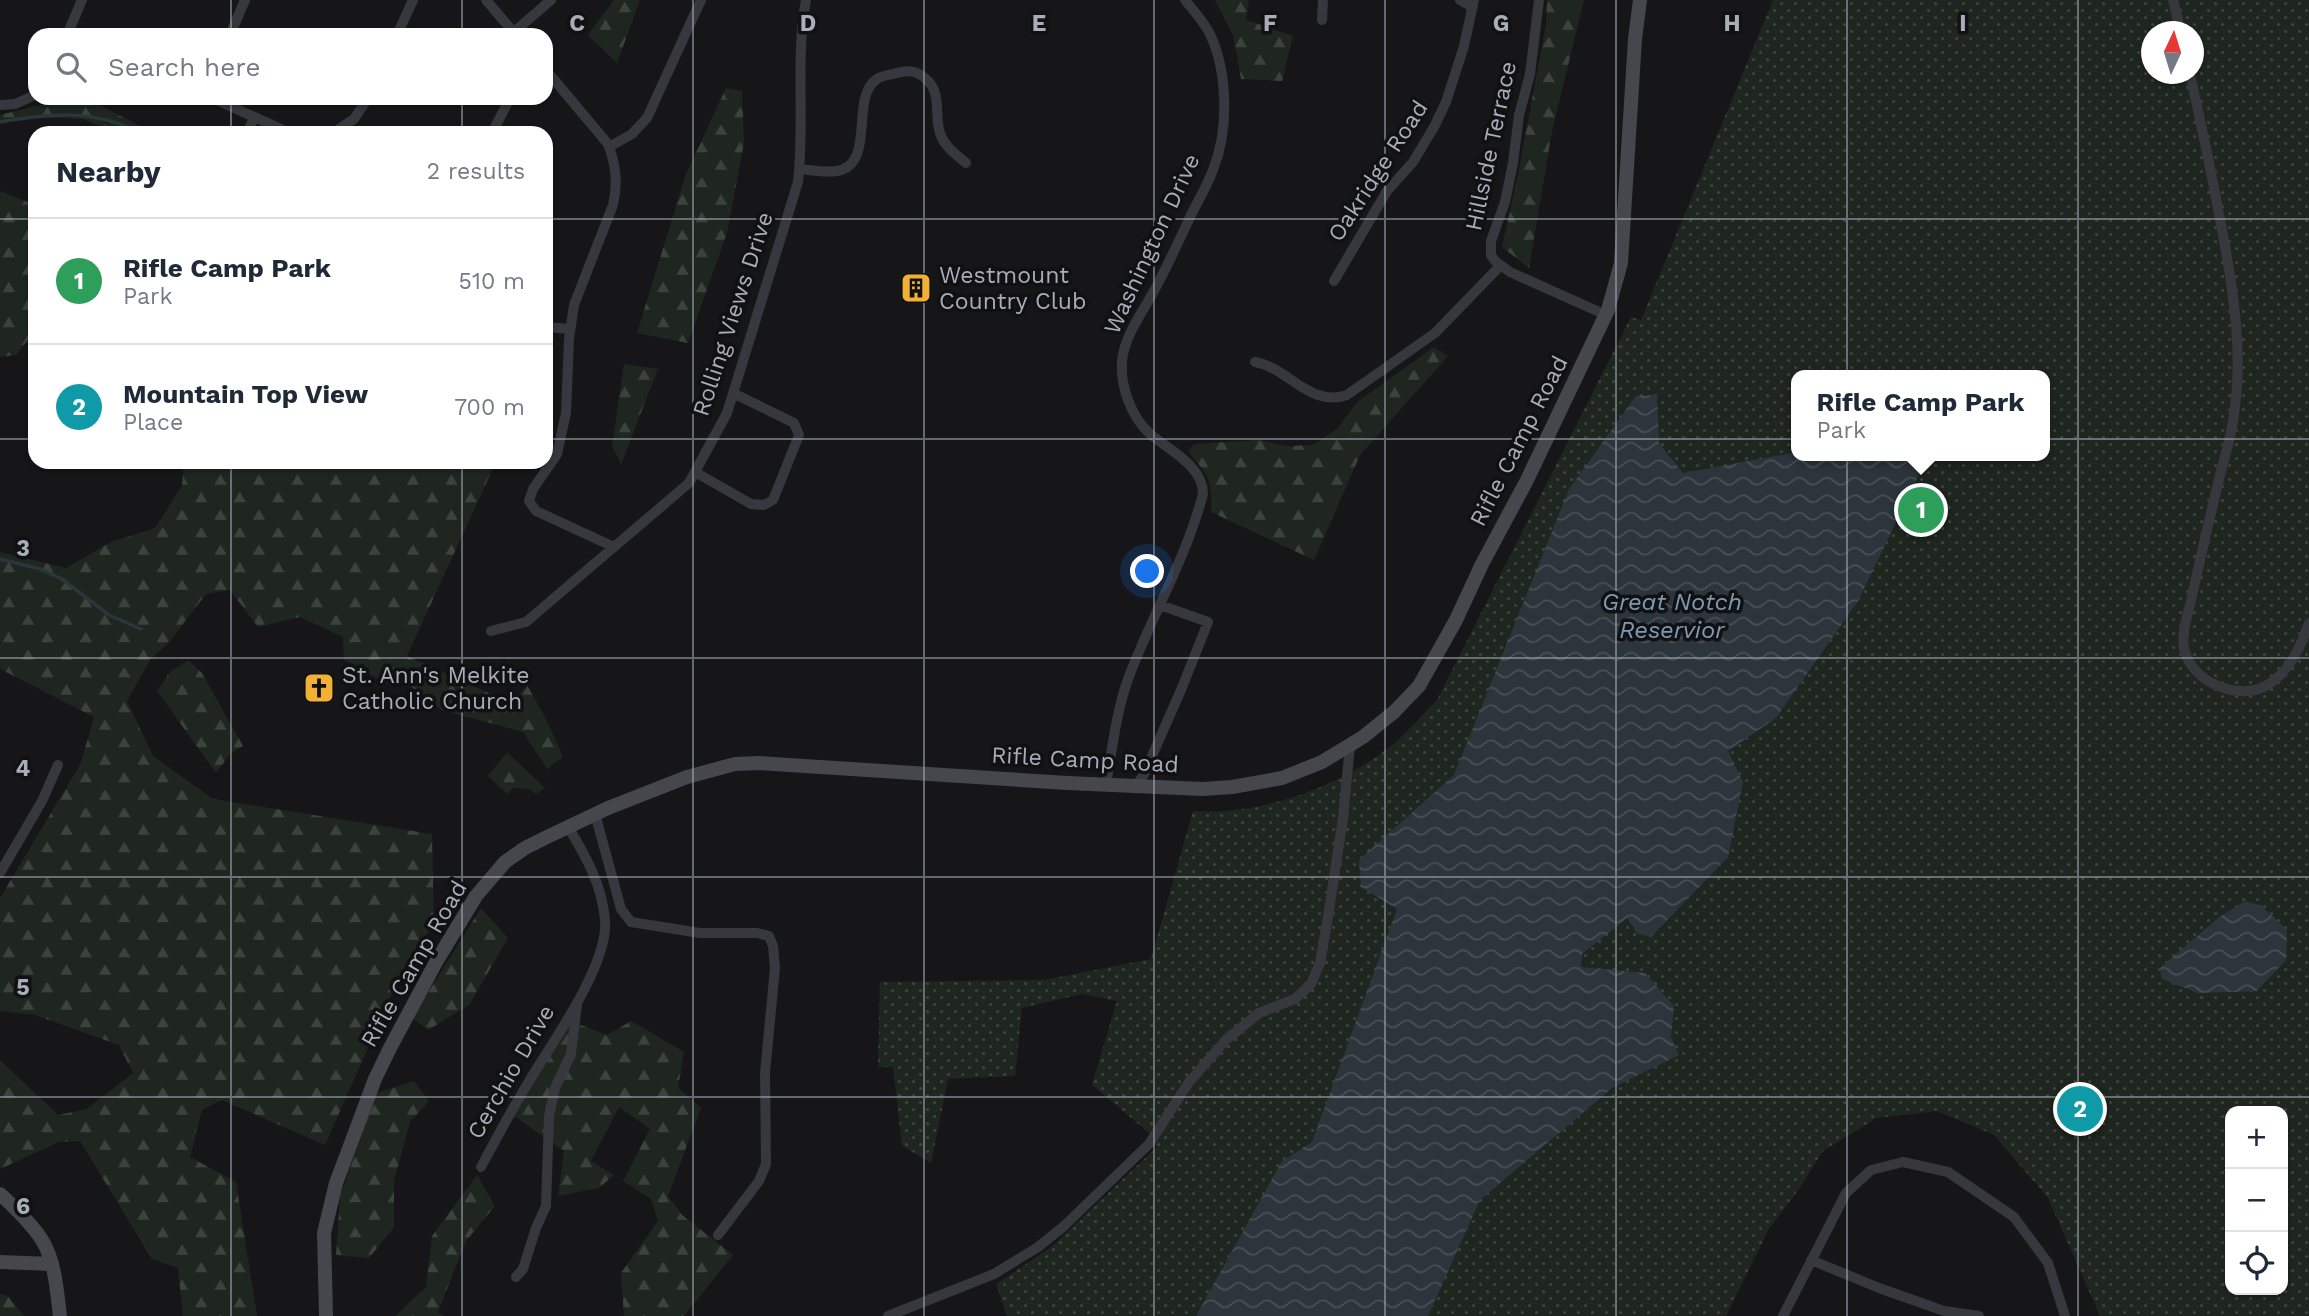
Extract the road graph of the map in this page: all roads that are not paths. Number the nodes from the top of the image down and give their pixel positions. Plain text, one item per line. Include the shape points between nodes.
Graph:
1 (82, 0) edge
2 (245, 0) edge
3 (413, 0) edge
4 (486, 0) edge
5 (551, 0) edge
6 (701, 0) edge
7 (806, 0) edge
8 (814, 0) edge
9 (1185, 0) edge
10 (1322, 0) edge
11 (1460, 0) edge
12 (1539, 0) edge
13 (1640, 0) edge
14 (2173, 0) edge
15 (1473, 4) edge
16 (1322, 20) dead end
17 (2178, 21) edge
18 (72, 28) edge
19 (233, 28) edge
20 (400, 28) edge
21 (510, 28) edge
22 (521, 28) edge
23 (800, 28) junction
24 (553, 78) edge
25 (2192, 84) edge
26 (28, 98) edge
27 (0, 105) edge
28 (227, 105) edge
29 (363, 105) edge
30 (506, 105) edge
31 (254, 118) junction
32 (250, 126) edge
33 (273, 126) edge
34 (344, 126) edge
35 (496, 126) edge
36 (609, 147) junction
37 (966, 163) dead end
38 (800, 169) junction
39 (1500, 265) junction
40 (1334, 281) dead end
41 (1606, 315) junction
42 (553, 328) edge
43 (570, 329) junction
44 (1255, 362) dead end
45 (733, 393) junction
46 (553, 460) edge
47 (547, 469) edge
48 (695, 472) junction
49 (614, 547) junction
50 (1160, 605) junction
51 (2309, 623) edge
52 (491, 631) dead end
53 (1350, 746) junction
54 (58, 765) dead end
55 (1106, 785) junction
56 (1136, 786) junction
57 (594, 814) junction
58 (568, 827) junction
59 (0, 873) edge
60 (612, 877) junction
61 (598, 884) junction
62 (578, 999) junction
63 (481, 1167) dead end
64 (0, 1194) edge
65 (718, 1235) dead end
66 (1811, 1260) junction
67 (0, 1262) edge
68 (51, 1264) junction
69 (516, 1277) dead end
70 (60, 1316) edge
71 (326, 1316) edge
72 (888, 1316) edge
73 (1783, 1316) edge
74 (1979, 1316) edge
75 (2065, 1316) edge

1 - 18 street
2 - 19 street
3 - 20 street
4 - 21 street
5 - 22 street
6 - 36 street via 647,118 632,134
7 - 23 street, Rolling Views Drive
8 - 23 street, Rolling Views Drive
9 - 50 street, Washington Drive via 1210,36 1218,59 1223,137 1213,169 1122,362 1125,390 1137,418 1191,466 1203,486 1199,510
10 - 16 street
11 - 15 street
12 - 39 street, Hillside Terrace via 1513,163 1491,241 1491,255
13 - 41 street, Rifle Camp Road via 1620,263
14 - 17 street
15 - 40 street, Oakridge Road via 1447,102
23 - 38 street, Rolling Views Drive
24 - 36 street
25 - 51 street via 2235,301 2239,357 2234,415 2184,646 2194,669 2207,681 2238,691 2256,690 2284,672
26 - 27 street
28 - 31 street
29 - 34 street
30 - 35 street
31 - 32 street
31 - 33 street
36 - 43 street via 616,191 574,304
37 - 38 street via 940,134 931,83 907,70 877,79 868,91 859,151 849,166 837,172
38 - 45 street, Rolling Views Drive
39 - 41 street
39 - 44 street via 1435,333 1335,400
41 - 53 street, Rifle Camp Road via 1527,480 1419,686
42 - 43 street
43 - 46 street via 564,428
45 - 48 street, Rolling Views Drive
45 - 48 street via 794,423 799,435 773,500 751,504
47 - 49 street via 529,501 536,511
48 - 49 street, Rolling Views Drive via 689,483
49 - 52 street, Rolling Views Drive via 526,622
50 - 55 street, Washington Drive via 1122,698
50 - 56 street via 1208,622
53 - 56 street, Rifle Camp Road via 1301,771 1258,783 1203,789
53 - 72 street via 1328,917 1320,963 1311,984 1295,999 1259,1013 1227,1039 1189,1082 1149,1144 1038,1247 994,1274
54 - 59 street
55 - 56 street, Rifle Camp Road
55 - 57 street, Rifle Camp Road via 759,762 687,777
57 - 58 street, Rifle Camp Road
57 - 60 street
58 - 61 street, Cerchio Drive
58 - 71 street, Rifle Camp Road via 525,848 489,879 436,962 390,1048 346,1154 324,1233
60 - 61 street
60 - 65 street via 621,909 631,922 699,933 757,933 769,936 774,946 765,1073 766,1164 759,1181
61 - 62 street, Cerchio Drive via 606,922 603,943
62 - 63 street, Cerchio Drive
62 - 69 street, Cerchio Drive via 571,1054 555,1088 549,1116 546,1206
64 - 68 street via 41,1238
66 - 73 street
66 - 74 street via 1944,1311
66 - 75 street via 1846,1193 1871,1170 1903,1162 1948,1172 2014,1217 2048,1263
67 - 68 street
68 - 70 street

